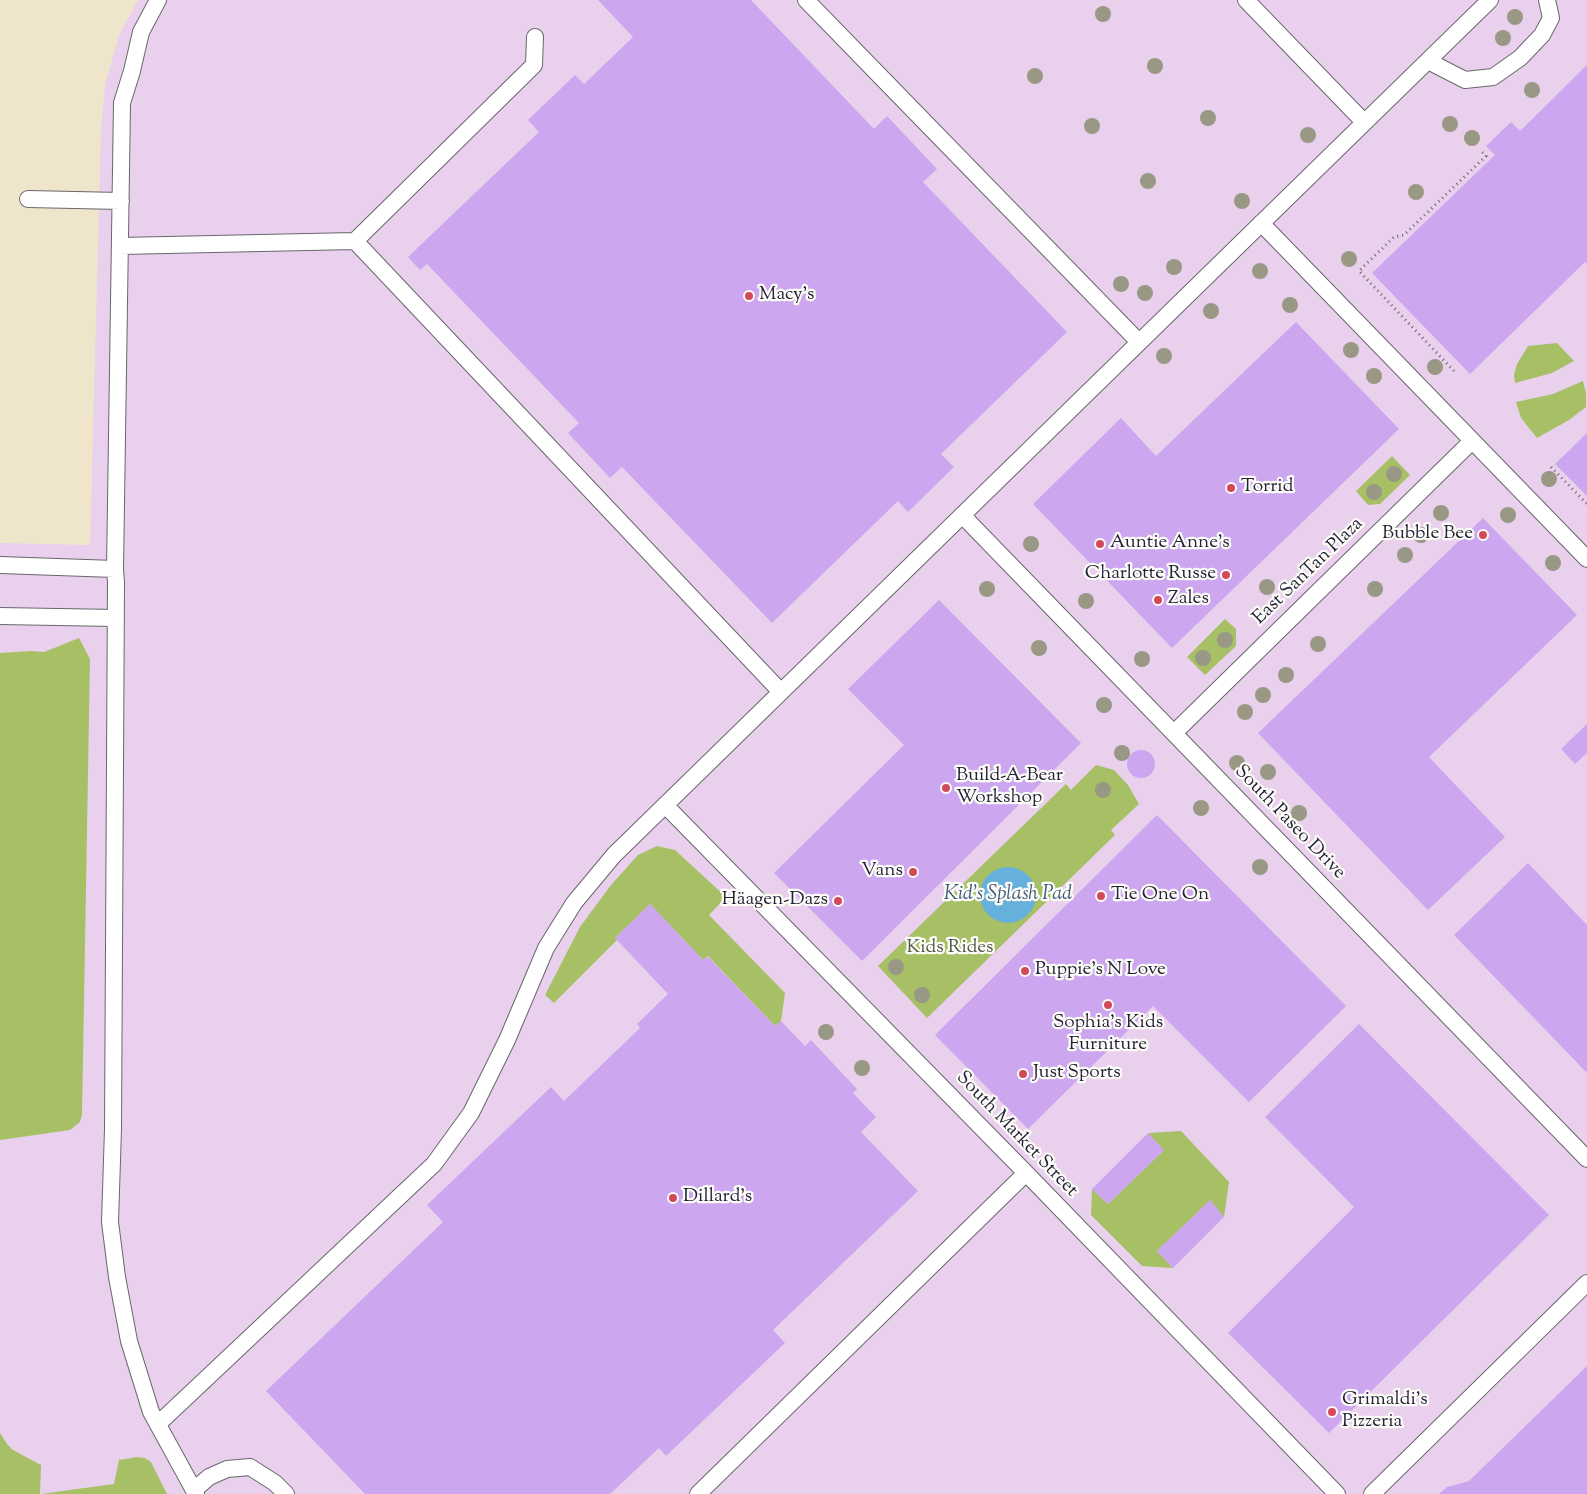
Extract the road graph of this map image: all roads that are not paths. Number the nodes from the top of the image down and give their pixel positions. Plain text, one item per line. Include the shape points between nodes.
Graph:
1 (158, 0) edge
2 (806, 0) edge
3 (1246, 0) edge
4 (1490, 0) edge
5 (1547, 0) edge
6 (535, 37) dead end
7 (1428, 61) junction
8 (1364, 122) junction
9 (28, 199) dead end
10 (121, 201) junction
11 (1262, 223) junction
12 (355, 241) junction
13 (120, 246) junction
14 (1139, 342) junction
15 (1472, 441) junction
16 (962, 515) junction
17 (1587, 558) edge
18 (0, 565) edge
19 (115, 569) junction
20 (0, 616) edge
21 (116, 618) junction
22 (781, 692) junction
23 (1174, 733) junction
24 (665, 805) junction
25 (1587, 1159) edge
26 (1026, 1173) junction
27 (1587, 1283) edge
28 (158, 1424) junction
29 (195, 1492) edge
30 (286, 1494) edge
31 (698, 1494) edge
32 (1337, 1494) edge
33 (1372, 1494) edge

1 - 10 lane via 141,32 122,102
2 - 14 lane
3 - 8 lane
4 - 7 lane
5 - 7 lane via 1551,18 1542,35 1520,58 1493,77 1465,80
6 - 12 lane via 534,65
7 - 8 lane
8 - 11 lane
9 - 10 lane
10 - 13 lane
11 - 14 lane
11 - 15 lane
12 - 13 lane
12 - 22 lane
13 - 19 lane
14 - 16 lane
15 - 17 lane
15 - 23 lane, East SanTan Plaza
16 - 22 lane
16 - 23 lane, South Paseo Drive
18 - 19 lane
19 - 21 lane
20 - 21 lane
21 - 28 lane via 110,1222 116,1277 129,1341 151,1412
22 - 24 lane
23 - 25 lane, South Paseo Drive
24 - 26 lane, South Market Street
24 - 28 lane via 614,855 574,903 546,948 507,1040 471,1113 434,1164
26 - 31 lane
26 - 32 lane, South Market Street
27 - 33 lane
28 - 29 lane
29 - 30 lane via 209,1476 227,1469 250,1467

